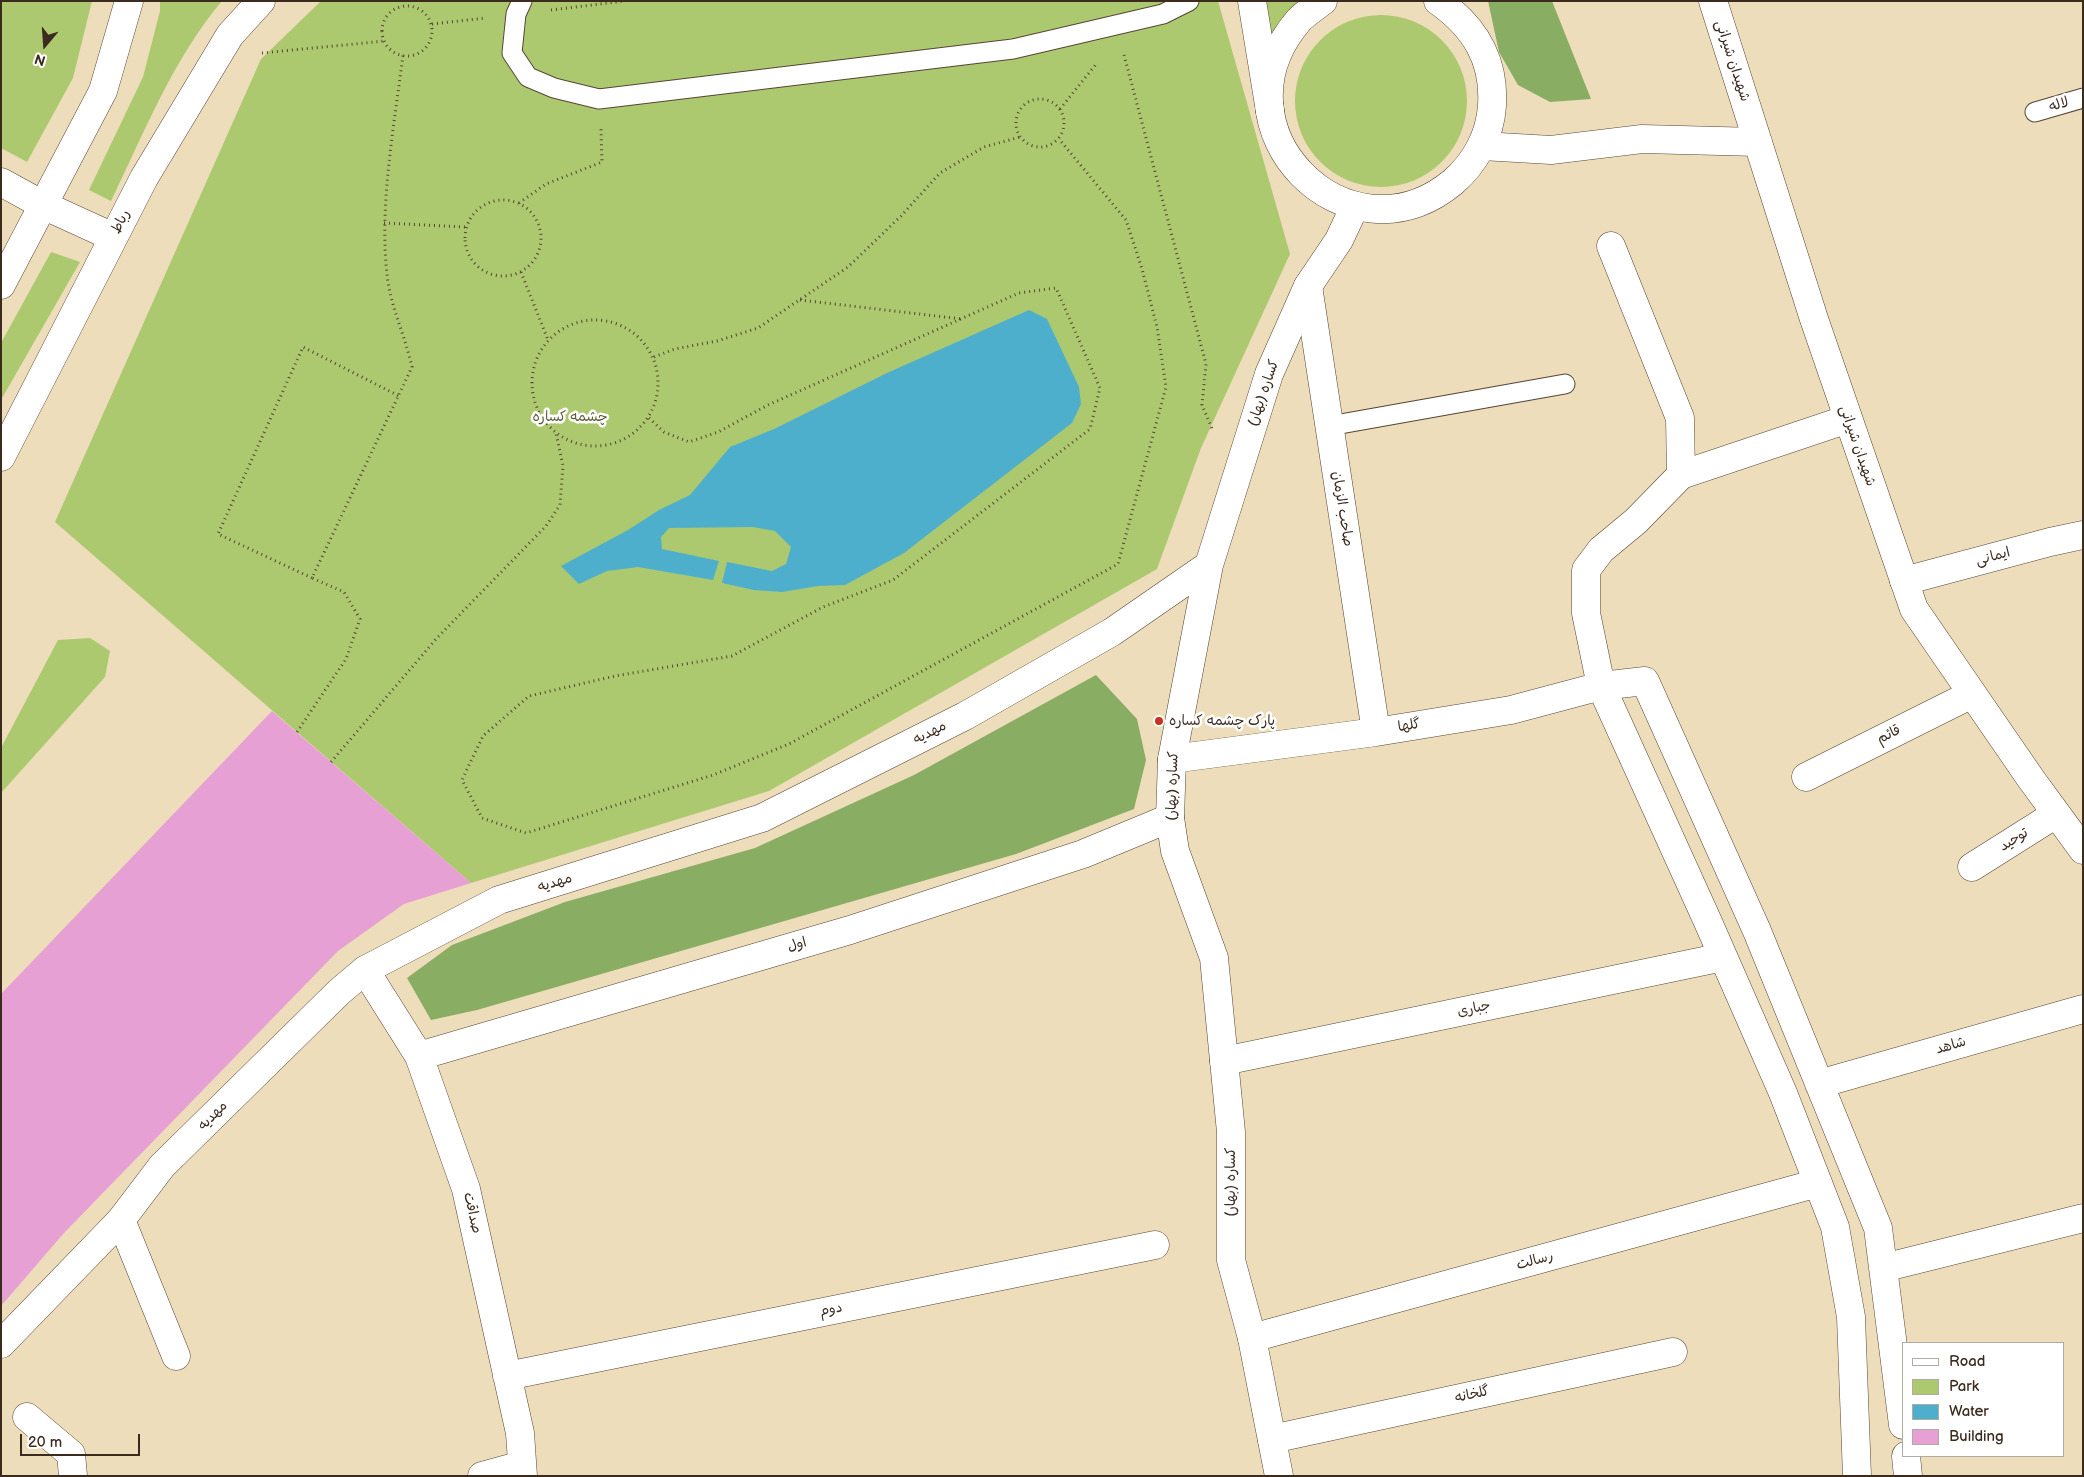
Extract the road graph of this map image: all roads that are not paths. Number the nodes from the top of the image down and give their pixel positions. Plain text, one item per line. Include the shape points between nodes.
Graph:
1 (129, 1) edge
2 (261, 1) edge
3 (1190, 1) edge
4 (1252, 1) edge
5 (1323, 1) edge
6 (1438, 1) edge
7 (1713, 1) edge
8 (519, 8) edge
9 (2083, 98) edge
10 (1270, 111) junction
11 (2035, 112) dead end
12 (1758, 142) junction
13 (1482, 146) junction
14 (1, 182) edge
15 (43, 206) junction
16 (1355, 206) junction
17 (113, 237) junction
18 (1611, 246) dead end
19 (1, 285) edge
20 (1308, 286) junction
21 (1565, 384) dead end
22 (1848, 419) junction
23 (1329, 426) junction
24 (1, 457) edge
25 (1681, 475) junction
26 (2083, 535) edge
27 (1210, 565) junction
28 (1904, 582) junction
29 (1601, 686) junction
30 (1972, 694) junction
31 (1376, 732) junction
32 (1172, 759) junction
33 (1806, 777) dead end
34 (2056, 814) junction
35 (1170, 818) junction
36 (2083, 850) edge
37 (1972, 867) dead end
38 (1723, 957) junction
39 (365, 970) junction
40 (2083, 1009) edge
41 (419, 1056) junction
42 (1224, 1061) junction
43 (1819, 1084) junction
44 (1818, 1184) junction
45 (2083, 1218) edge
46 (121, 1220) junction
47 (1155, 1244) dead end
48 (1883, 1268) junction
49 (1252, 1338) junction
50 (1, 1344) edge
51 (1673, 1352) dead end
52 (176, 1356) dead end
53 (508, 1376) junction
54 (27, 1417) dead end
55 (1902, 1417) edge
56 (1272, 1439) junction
57 (1906, 1457) edge
58 (523, 1470) edge
59 (72, 1476) edge
60 (482, 1476) edge
61 (1279, 1476) edge
62 (1858, 1476) edge
63 (1908, 1476) edge

1 - 15 main road via 103,91
2 - 17 main road, رباط via 230,35 144,178
3 - 8 lane via 1162,14 1013,49 599,98 554,88 528,77 512,53
4 - 10 main road
5 - 10 main road via 1300,19 1281,46 1270,78
6 - 13 main road via 1454,12 1474,34 1487,60 1493,89 1491,118
7 - 12 main road, شهیدان شیرانی
9 - 11 lane, لاله
10 - 16 main road via 1279,143 1298,171 1323,193
12 - 13 main road via 1642,139 1551,150
12 - 22 main road, شهیدان شیرانی
13 - 16 main road via 1465,171 1442,191 1415,204 1385,208
14 - 15 main road
15 - 17 main road
15 - 19 main road
16 - 20 main road, کساره (بهار) via 1339,240
17 - 24 main road, رباط
18 - 25 main road via 1680,418
20 - 23 main road, صاحب الزمان
20 - 27 main road, کساره (بهار) via 1269,374
21 - 23 lane
22 - 25 main road
22 - 28 main road, شهیدان شیرانی
23 - 31 main road, صاحب الزمان
25 - 29 main road via 1636,521 1601,550 1586,570 1586,614
26 - 28 main road, ایمانی
27 - 32 main road, کساره (بهار)
27 - 39 main road, مهدیه via 1112,632 965,716 762,818 499,900
28 - 30 main road, شهیدان شیرانی via 1914,609
29 - 31 main road, گلها via 1511,710
29 - 38 main road
29 - 43 main road, گلها via 1645,681 1757,931
30 - 33 main road, قائم
30 - 34 main road, شهیدان شیرانی
31 - 32 main road, گلها
32 - 35 main road, کساره (بهار)
34 - 36 main road, شهیدان شیرانی
34 - 37 main road, توحید
35 - 41 main road, اول via 1083,854 850,930
35 - 42 main road, کساره (بهار) via 1175,851 1214,958
38 - 42 main road, جباری
38 - 44 main road
39 - 41 main road, صداقت
39 - 46 main road, مهدیه via 162,1166
40 - 43 main road, شاهد
41 - 53 main road, صداقت via 466,1188
42 - 49 main road, کساره (بهار) via 1231,1132 1232,1260
43 - 48 main road via 1878,1228
44 - 49 main road, رسالت
44 - 62 main road via 1834,1227 1851,1317
45 - 48 main road
46 - 50 main road, مهدیه
46 - 52 main road
47 - 53 main road, دوم
48 - 55 main road
49 - 56 main road, کساره (بهار)
51 - 56 main road, گلخانه
53 - 58 main road, صداقت via 520,1433
54 - 59 main road via 71,1454
56 - 61 main road, کساره (بهار)
57 - 63 main road
58 - 60 main road

